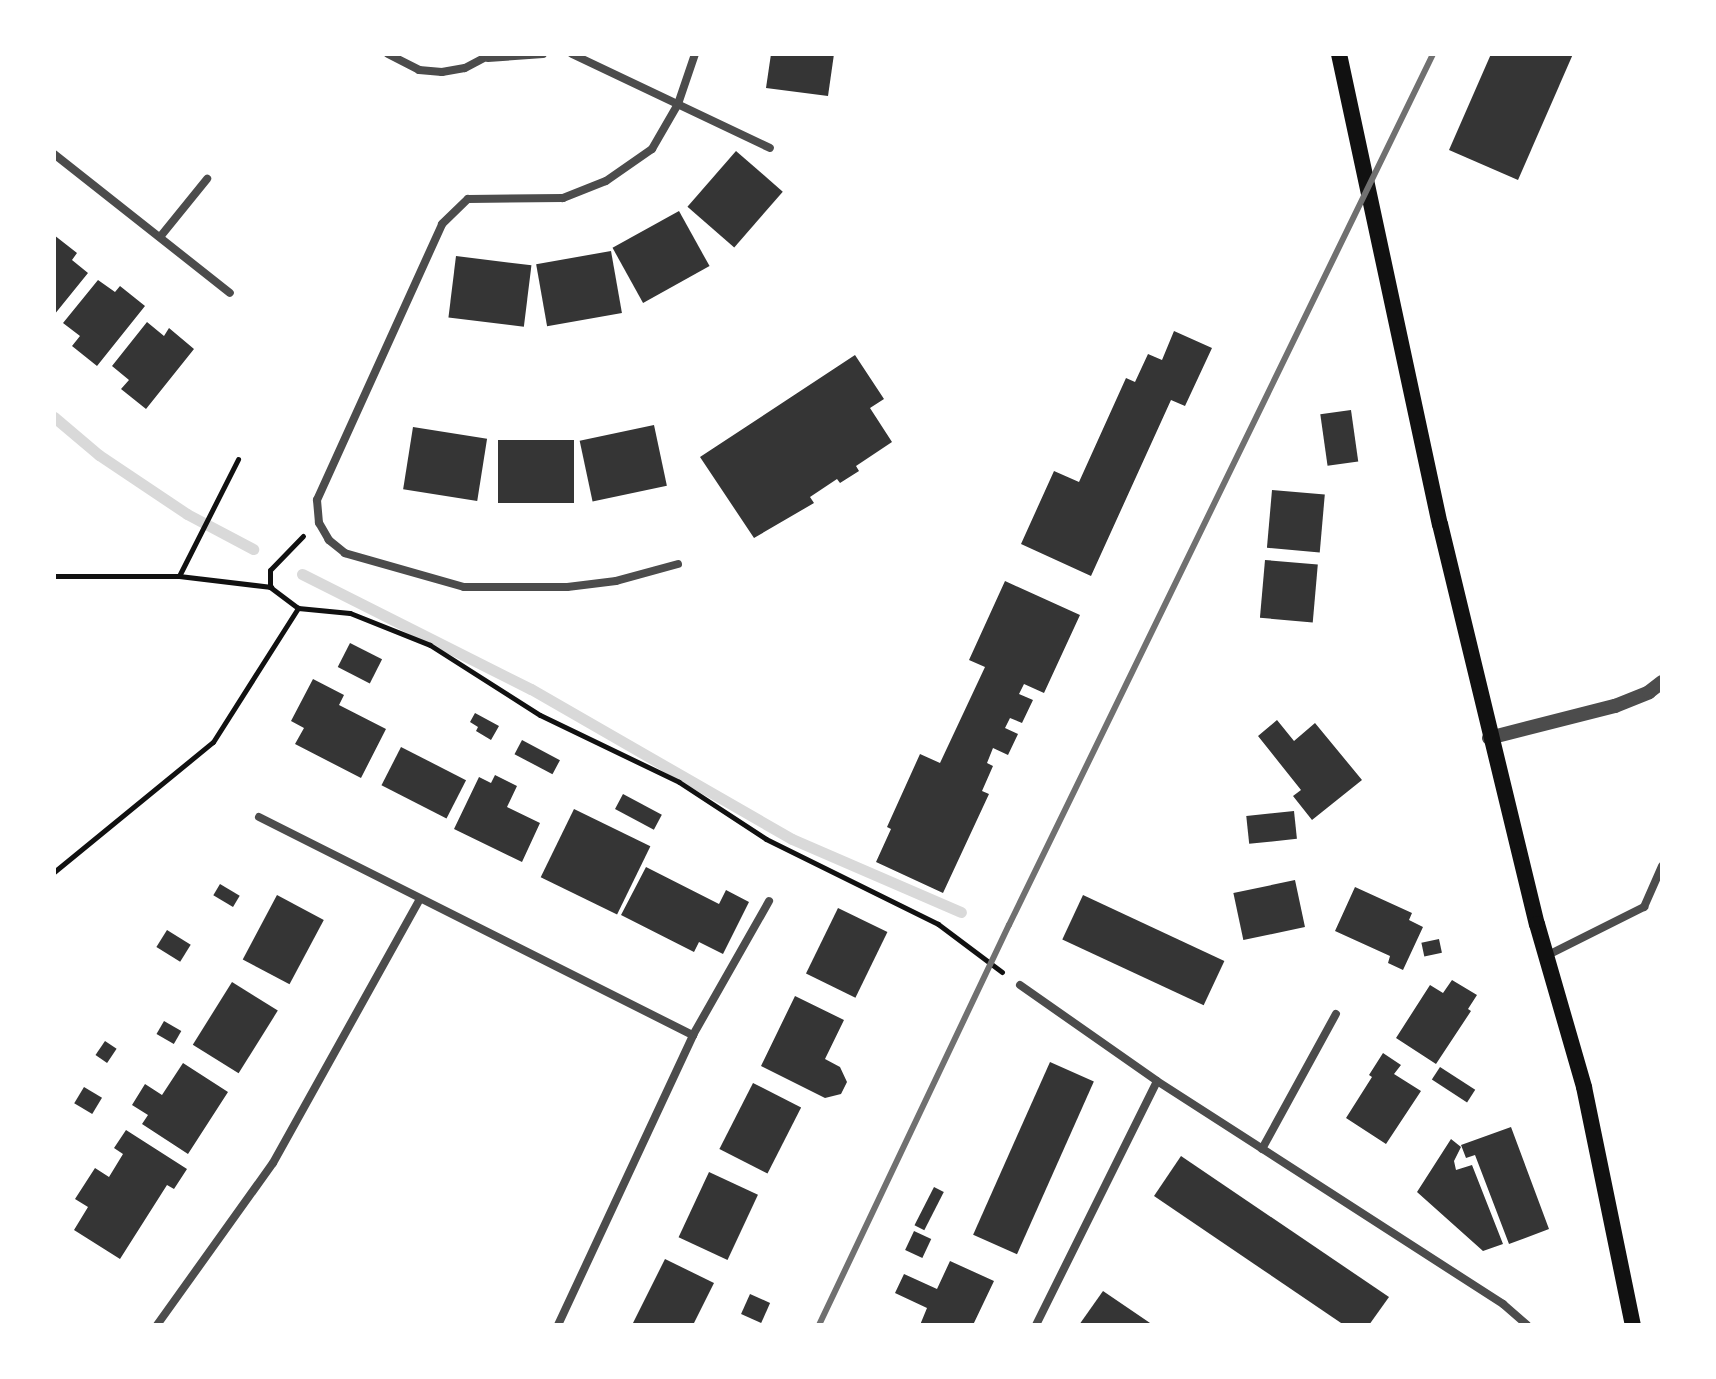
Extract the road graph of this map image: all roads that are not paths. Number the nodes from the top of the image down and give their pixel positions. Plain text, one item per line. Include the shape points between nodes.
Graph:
1 (388, 54) edge
2 (543, 54) edge
3 (572, 54) edge
4 (695, 54) edge
5 (1339, 54) edge
6 (488, 56) edge
7 (678, 104) junction
8 (770, 148) dead end
9 (54, 154) edge
10 (207, 179) dead end
11 (160, 237) junction
12 (230, 293) dead end
13 (678, 564) dead end
14 (1662, 682) edge
15 (1489, 738) junction
16 (259, 817) dead end
17 (1662, 866) edge
18 (420, 899) junction
19 (769, 901) dead end
20 (1546, 956) junction
21 (1020, 985) road end
22 (1336, 1014) dead end
23 (693, 1035) junction
24 (1157, 1081) junction
25 (1262, 1149) junction
26 (157, 1325) edge
27 (558, 1325) edge
28 (1036, 1325) edge
29 (1527, 1325) edge
30 (1633, 1325) edge

1 - 6 street via 419,70 442,72
2 - 6 street
3 - 7 street
4 - 7 street
5 - 15 main road
7 - 8 street
7 - 13 street via 652,149 606,181 563,198 468,199 442,224 317,500 319,523 345,553 464,587 567,587 616,581
9 - 11 street
10 - 11 street
11 - 12 street
14 - 15 street via 1615,706
15 - 20 main road
16 - 18 street
17 - 20 street via 1644,907
18 - 23 street
18 - 26 street via 273,1163
19 - 23 street
20 - 30 main road via 1584,1087
21 - 24 street
22 - 25 street
23 - 27 street
24 - 25 street
24 - 28 street
25 - 29 street via 1503,1304

